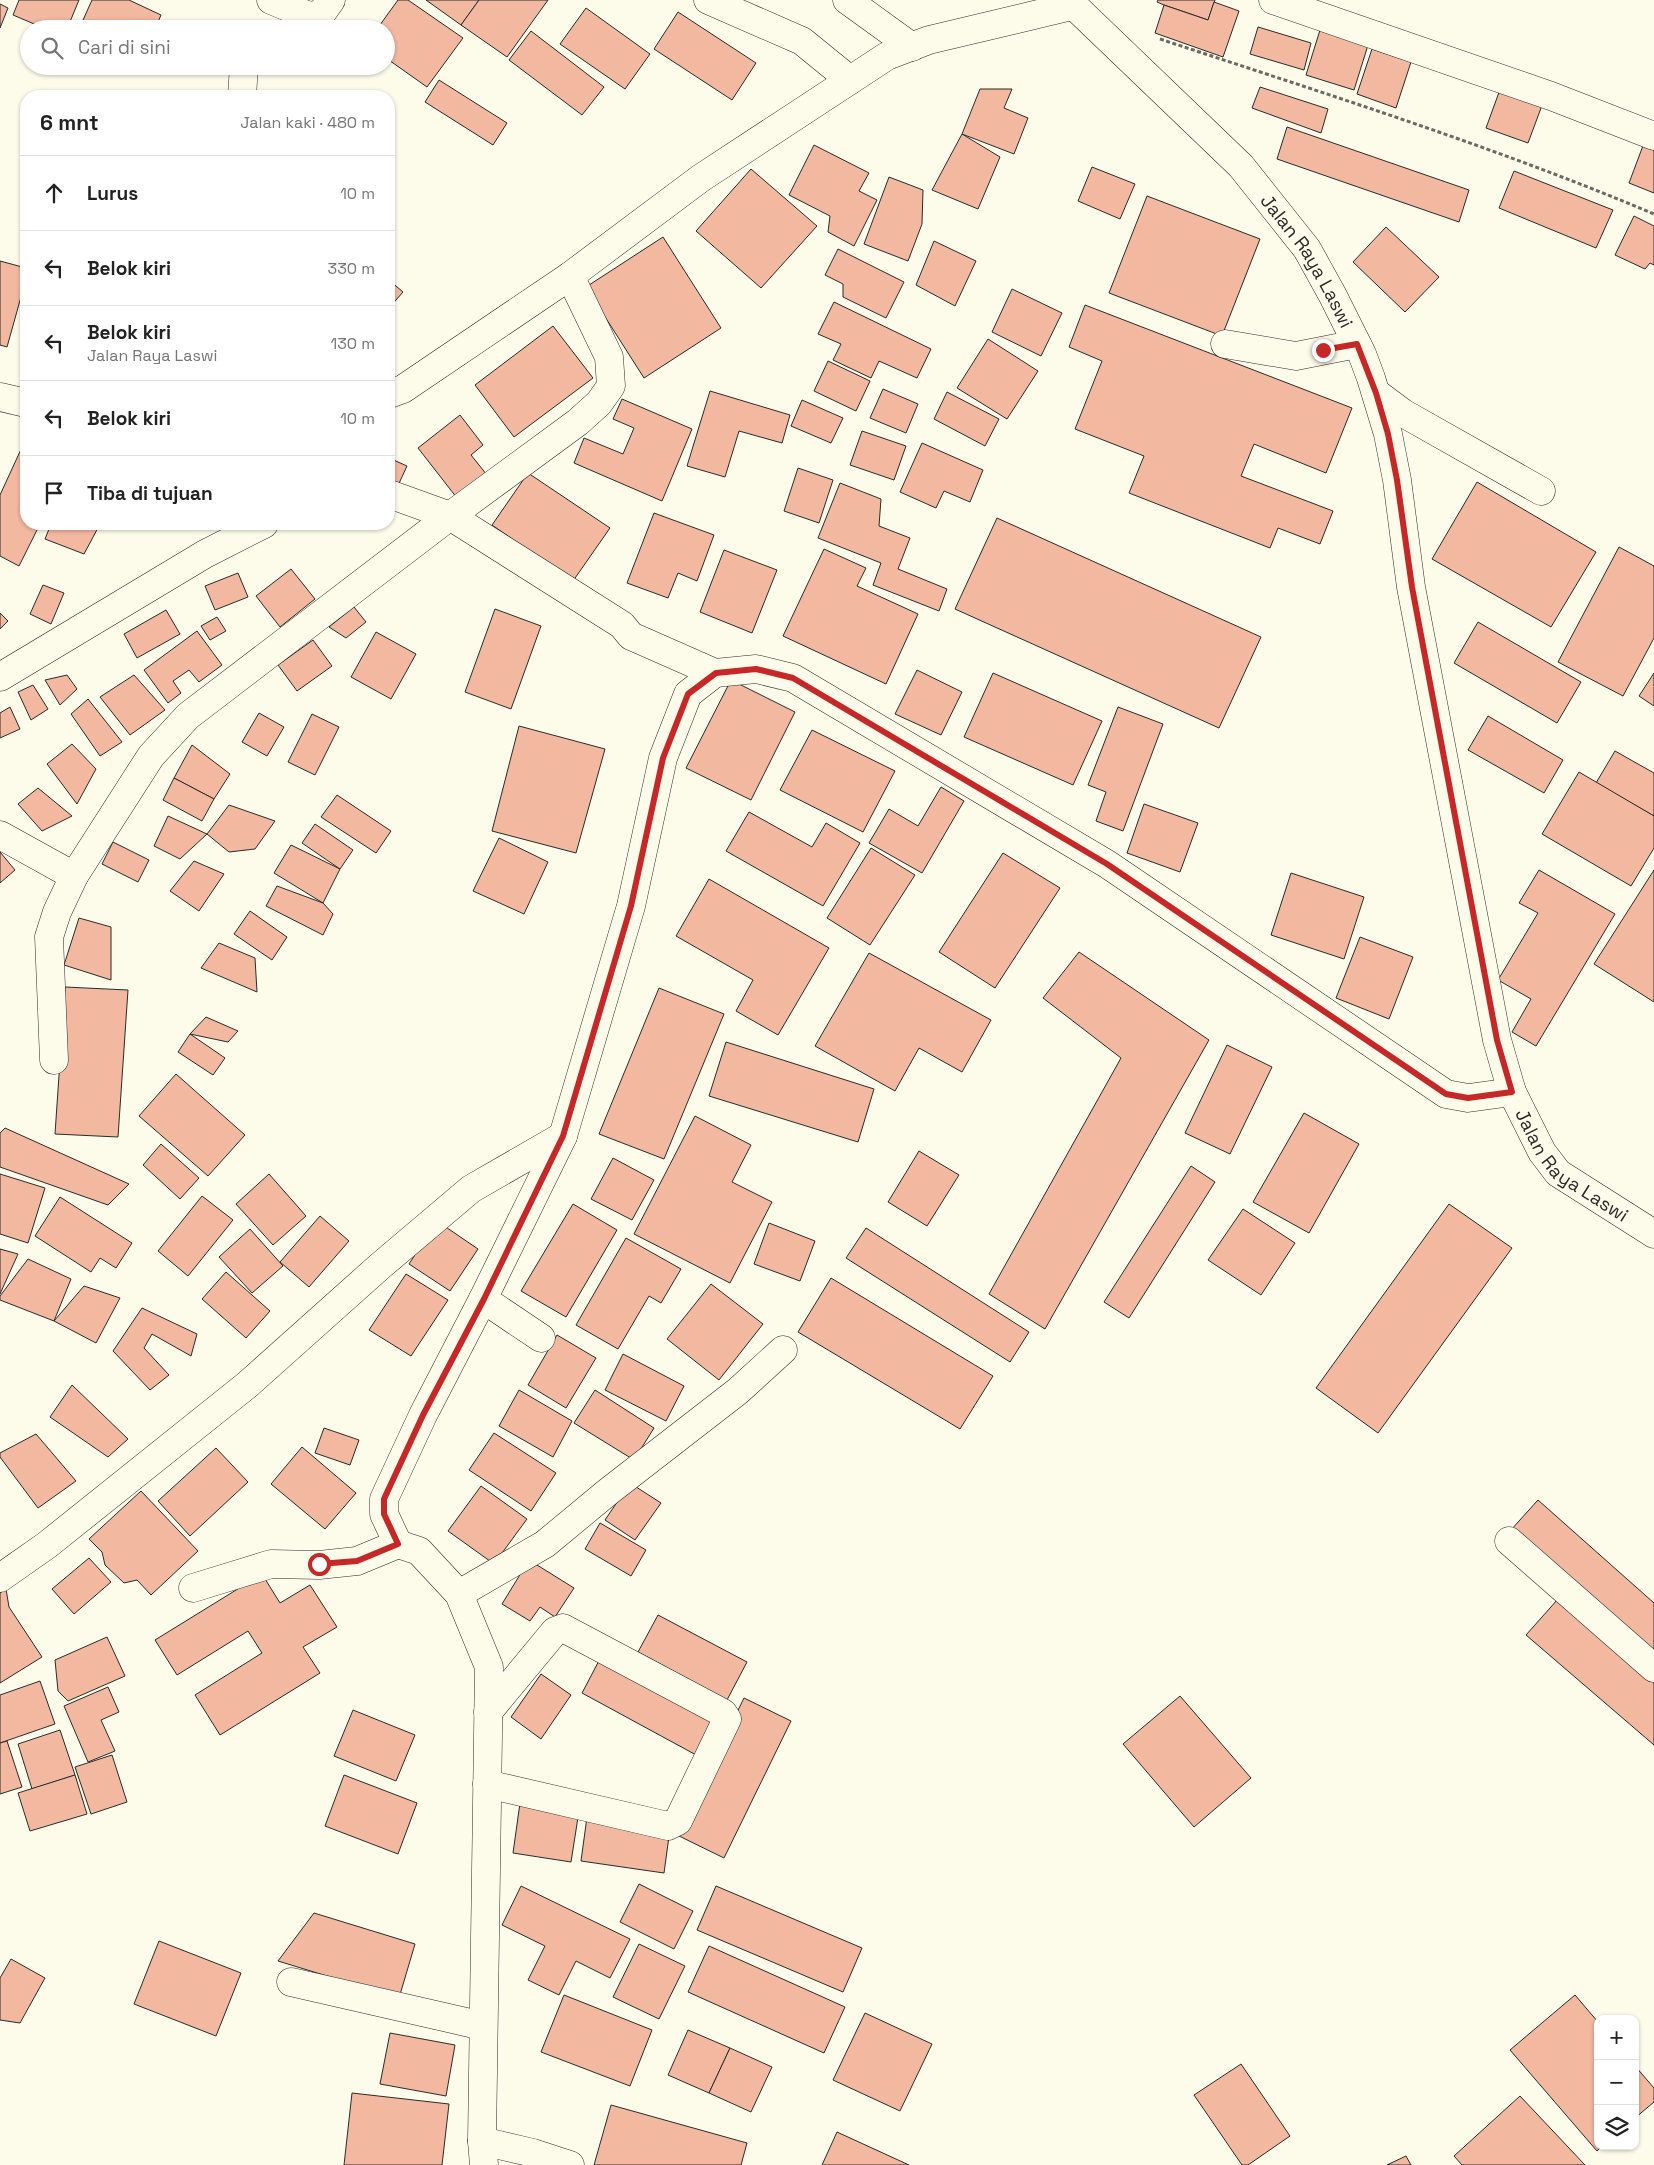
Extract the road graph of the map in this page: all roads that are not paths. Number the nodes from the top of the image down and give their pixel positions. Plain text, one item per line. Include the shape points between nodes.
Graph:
1 (271, 0) edge
2 (331, 0) edge
3 (708, 0) edge
4 (847, 0) edge
5 (1273, 0) edge
6 (1074, 2) edge
7 (912, 47) junction
8 (243, 75) edge
9 (850, 80) junction
10 (242, 90) edge
11 (1654, 136) edge
12 (570, 276) junction
13 (1226, 344) dead end
14 (1357, 344) junction
15 (395, 386) edge
16 (1376, 393) junction
17 (0, 397) edge
18 (20, 402) edge
19 (1541, 490) dead end
20 (395, 496) edge
21 (450, 516) junction
22 (252, 530) edge
23 (716, 673) junction
24 (0, 677) edge
25 (0, 835) edge
26 (74, 876) junction
27 (54, 1060) dead end
28 (1512, 1092) junction
29 (563, 1136) junction
30 (1654, 1234) edge
31 (484, 1299) junction
32 (541, 1338) dead end
33 (783, 1350) dead end
34 (1509, 1540) dead end
35 (398, 1544) junction
36 (0, 1578) edge
37 (194, 1588) dead end
38 (459, 1594) junction
39 (1654, 1668) edge
40 (488, 1712) junction
41 (487, 1784) junction
42 (290, 1982) dead end
43 (484, 2026) junction
44 (483, 2153) edge
45 (570, 2165) edge

1 - 2 street via 309,16 322,14
3 - 9 street via 802,41
4 - 7 street
5 - 11 street via 1551,96
6 - 7 street
6 - 14 street, Jalan Raya Laswi via 1241,166 1308,250
7 - 9 street via 887,56
8 - 10 street
9 - 12 street via 701,178
12 - 15 street
12 - 21 street via 609,357 611,386 600,403 578,422
13 - 14 street via 1296,356
14 - 16 street, Jalan Raya Laswi
16 - 19 street via 1403,413
16 - 28 street, Jalan Raya Laswi via 1397,480 1412,587 1497,1040
17 - 18 street
20 - 21 street
21 - 23 street via 622,625 631,636
21 - 26 street via 188,716 151,756
22 - 24 street via 206,554
23 - 28 street via 756,669 793,678 1107,864 1452,1096
23 - 29 street via 688,694 663,758 631,906
25 - 26 street
26 - 27 street via 49,937
28 - 30 street, Jalan Raya Laswi via 1542,1152 1558,1173
29 - 31 street
29 - 36 street via 471,1189 247,1385 47,1545
31 - 32 street
31 - 35 street via 423,1415 384,1499 384,1514
33 - 38 street via 738,1391 545,1544
34 - 39 street
35 - 37 street via 357,1561 271,1564
35 - 38 street via 419,1551
38 - 40 street via 488,1667
40 - 41 street
40 - 41 street via 555,1631 563,1628 723,1713 728,1719 678,1821 673,1825
41 - 43 street
42 - 43 street
43 - 44 street
44 - 45 street via 533,2153

